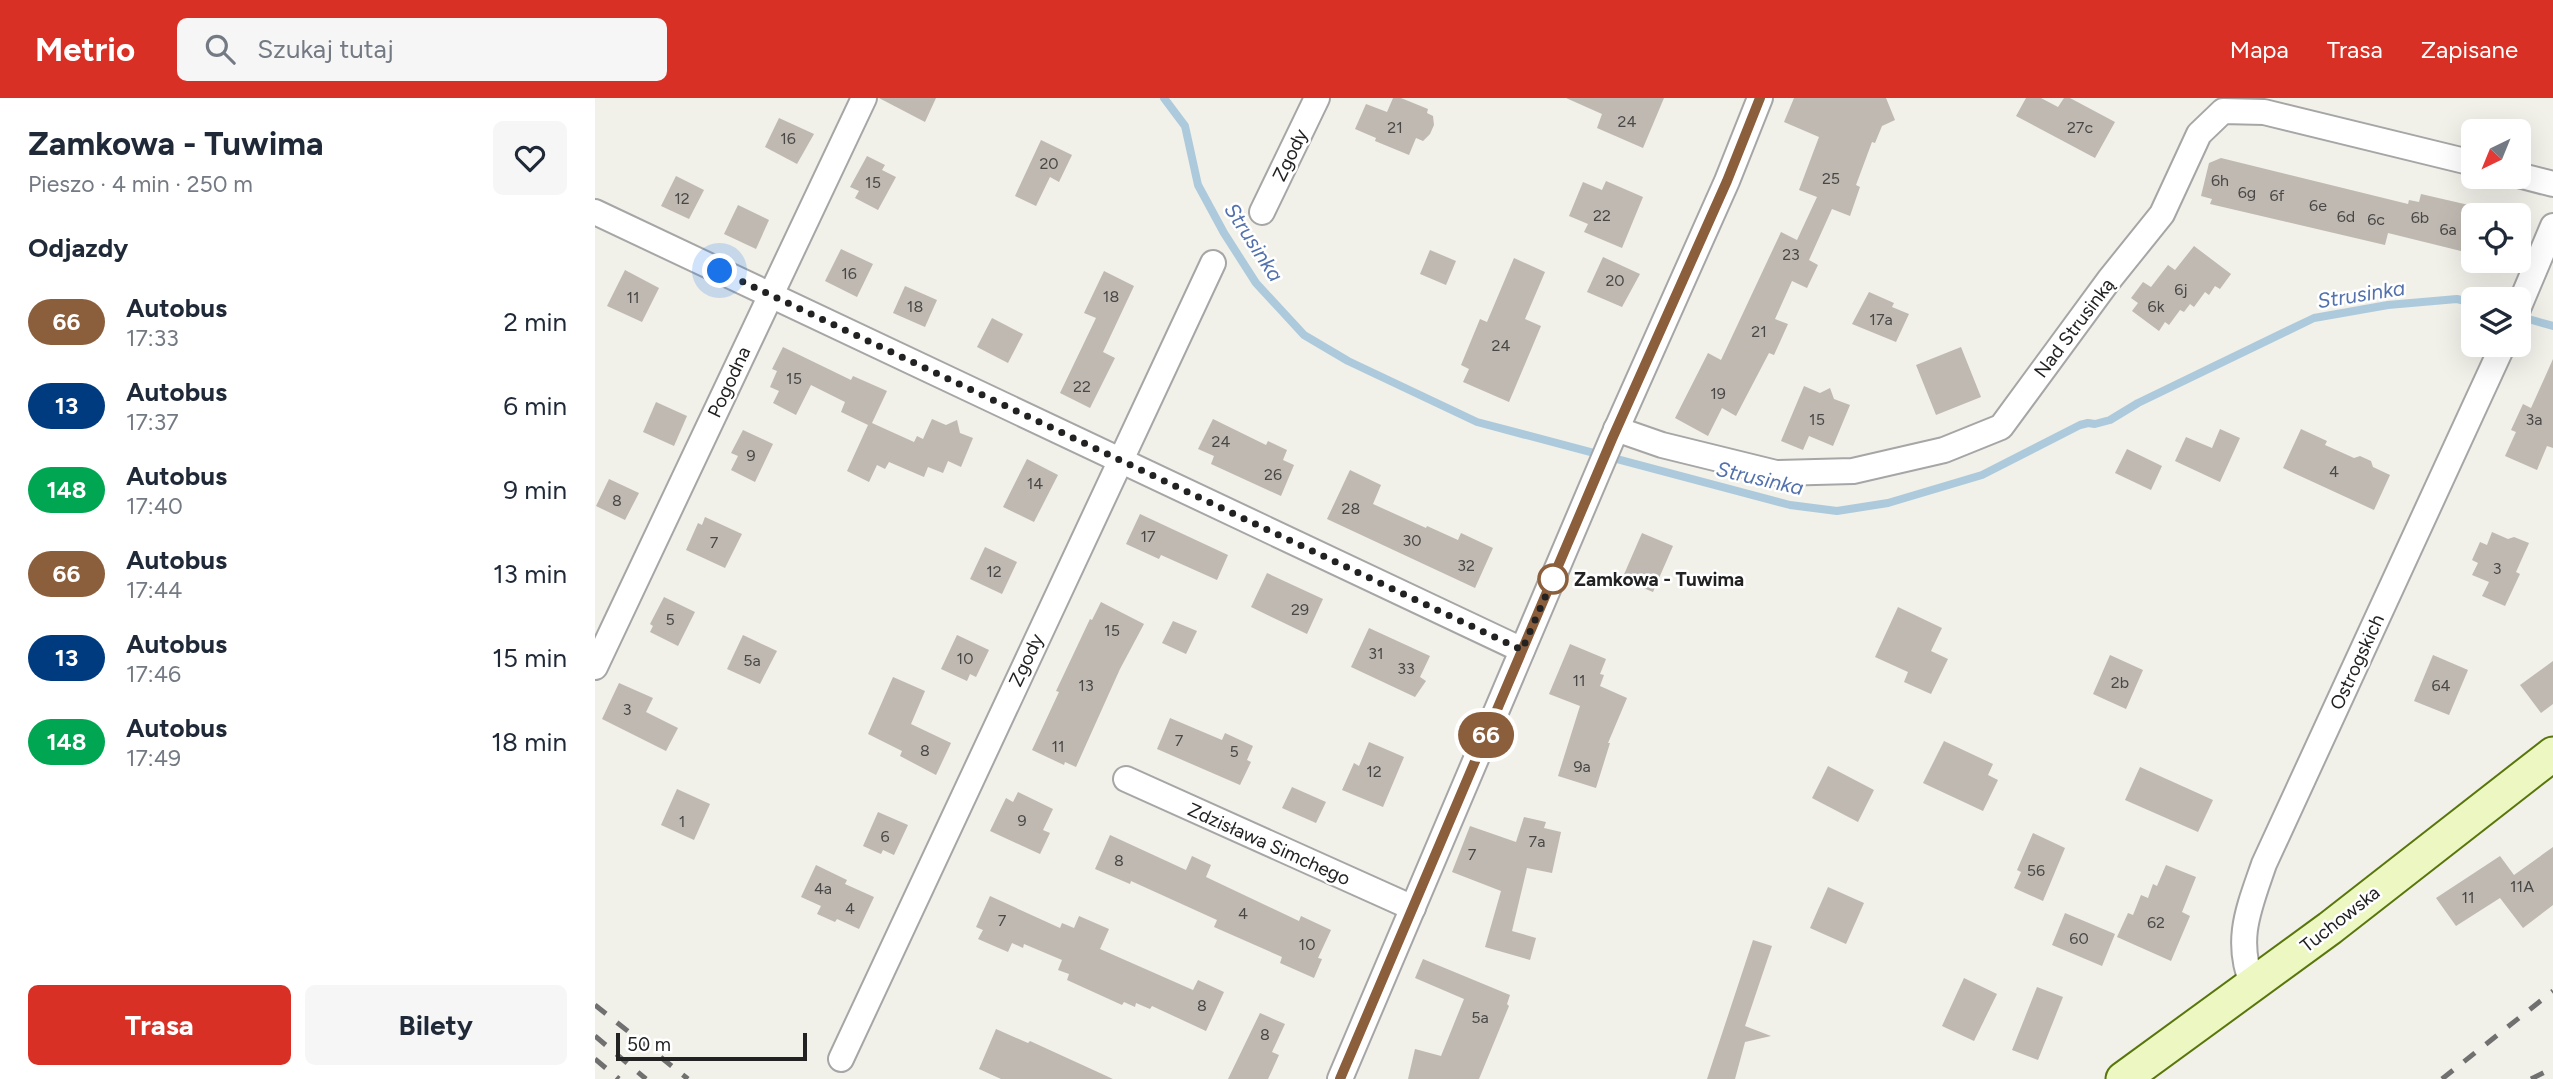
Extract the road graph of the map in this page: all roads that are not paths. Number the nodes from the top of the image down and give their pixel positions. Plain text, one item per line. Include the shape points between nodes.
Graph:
1 (864, 98) edge
2 (1317, 98) edge
3 (1760, 98) edge
4 (2461, 160) edge
5 (2531, 178) edge
6 (2553, 184) edge
7 (595, 212) edge
8 (1262, 212) dead end
9 (2553, 226) edge
10 (1213, 263) dead end
11 (2528, 287) edge
12 (770, 295) junction
13 (2497, 357) edge
14 (1614, 434) junction
15 (1120, 459) junction
16 (1522, 650) junction
17 (595, 667) edge
18 (2553, 754) edge
19 (1126, 779) dead end
20 (1413, 908) junction
21 (2253, 986) junction
22 (841, 1059) dead end
23 (1340, 1079) edge
24 (2123, 1079) edge

1 - 12 street, Pogodna
2 - 8 street, Zgody
3 - 14 street
4 - 14 street, Nad Strusinką via 2264,112 2223,111 2199,134 2162,214 2001,427 1944,450 1853,471 1776,473
5 - 6 street
7 - 12 street
9 - 11 street
10 - 15 street, Zgody
12 - 15 street
12 - 17 street, Pogodna
13 - 21 street, Ostrogskich via 2264,864 2245,920 2243,957
14 - 16 street
15 - 16 street
15 - 22 street, Zgody
16 - 20 street
18 - 21 street, Tuchowska
19 - 20 street, Zdzisława Simchego
20 - 23 street
21 - 24 street, Tuchowska

